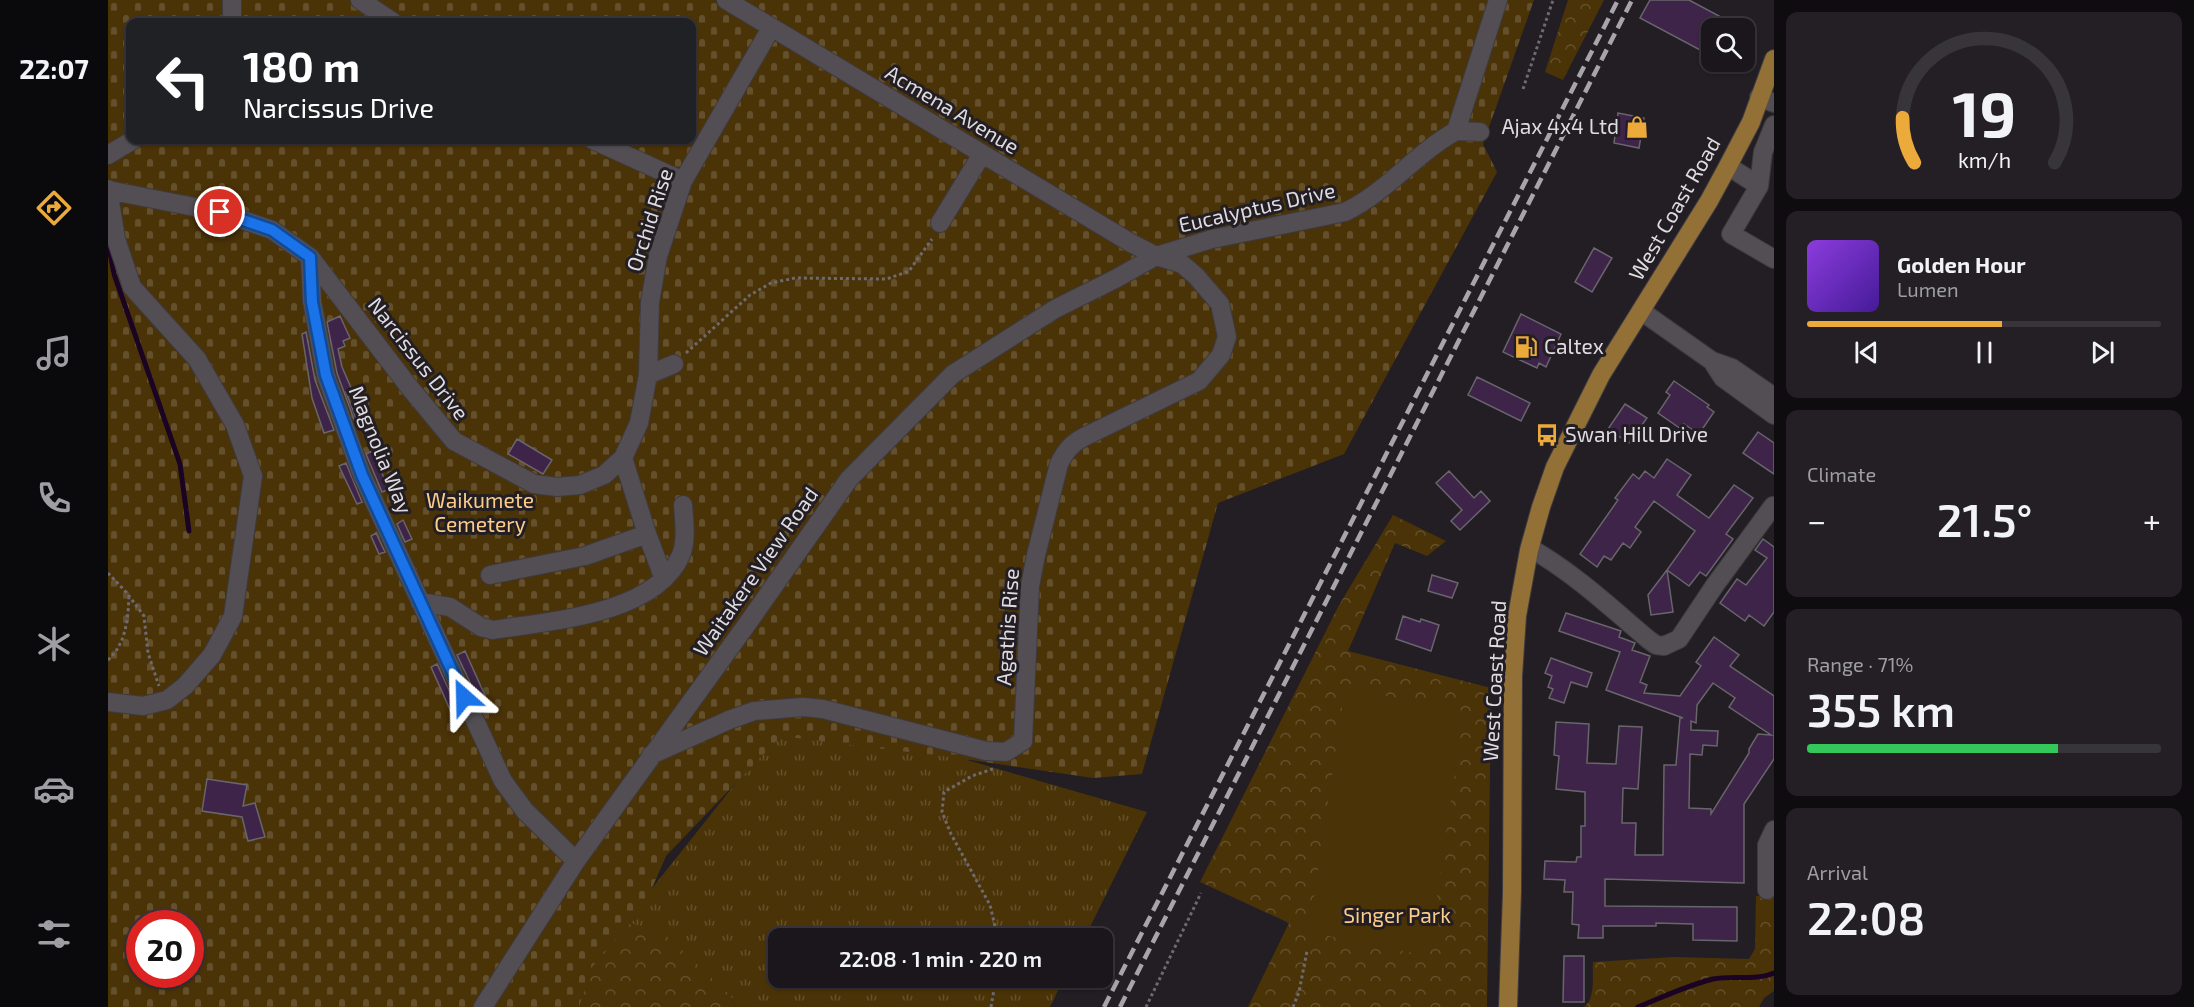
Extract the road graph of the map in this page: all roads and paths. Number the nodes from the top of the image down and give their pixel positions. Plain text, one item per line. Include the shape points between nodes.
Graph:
1 (232, 0) edge
2 (360, 0) edge
3 (726, 0) edge
4 (1497, 0) edge
5 (1553, 0) edge
6 (232, 18) edge
7 (387, 18) edge
8 (771, 28) junction
9 (1774, 59) edge
10 (1523, 89) dead end
11 (1767, 100) edge
12 (1774, 125) edge
13 (1456, 131) junction
14 (1480, 132) dead end
15 (126, 144) edge
16 (601, 144) edge
17 (982, 154) junction
18 (108, 155) edge
19 (1728, 166) junction
20 (683, 181) junction
21 (1759, 186) junction
22 (108, 189) edge
23 (940, 223) joint
24 (1156, 256) junction
25 (310, 257) junction
26 (1774, 259) edge
27 (1641, 311) junction
28 (1712, 361) junction
29 (674, 364) joint
30 (648, 375) junction
31 (1774, 397) edge
32 (1774, 415) edge
33 (624, 458) junction
34 (683, 505) dead end
35 (1773, 506) edge
36 (647, 534) junction
37 (1530, 548) junction
38 (108, 573) edge
39 (490, 575) dead end
40 (664, 579) junction
41 (129, 596) junction
42 (420, 602) junction
43 (108, 660) edge
44 (163, 693) dead end
45 (108, 702) edge
46 (1006, 752) junction
47 (651, 755) junction
48 (1774, 830) edge
49 (576, 861) junction
50 (1767, 890) dead end
51 (1202, 893) dead end
52 (995, 928) edge
53 (1307, 951) dead end
54 (994, 988) edge
55 (483, 1007) edge
56 (991, 1007) edge
57 (1146, 1007) edge
58 (1293, 1007) edge
59 (1508, 1007) edge

1 - 6 street
2 - 7 street
3 - 8 street, Acmena Avenue
4 - 13 street
5 - 10 path
8 - 17 street, Acmena Avenue
8 - 20 street, Orchid Rise
9 - 11 main road, West Coast Road
11 - 19 main road, West Coast Road via 1750,122
12 - 21 street via 1763,152
13 - 14 street
13 - 24 street, Eucalyptus Drive via 1364,203 1345,212 1212,238
15 - 18 street
16 - 20 street
17 - 23 street
17 - 24 street, Acmena Avenue
19 - 21 street
19 - 27 main road, West Coast Road
20 - 30 street, Orchid Rise via 658,256 650,302
21 - 26 street via 1731,234
22 - 25 street, Narcissus Drive via 220,212 272,230
22 - 45 street via 116,239 132,287 197,359 235,425 253,476 233,616 212,655 167,700 143,706
23 - 29 path via 909,271 887,279 795,278 771,282 750,295
24 - 46 street, Agathis Rise via 1182,264 1220,304 1227,337 1221,355 1199,381 1072,443 1059,464 1031,579 1023,741
24 - 47 street, Waitakere View Road via 1055,309 952,374 849,479
25 - 33 street, Narcissus Drive via 454,441 534,484 557,487 580,485 604,475
25 - 42 street, Magnolia Way via 312,302 326,375 362,475
27 - 28 street
27 - 37 main road, West Coast Road via 1601,375 1555,467
28 - 31 street via 1732,368
28 - 32 street via 1723,378
29 - 30 street
30 - 33 street, Narcissus Drive via 639,423
33 - 36 street
34 - 40 street via 681,554
35 - 37 street via 1679,639 1664,646 1649,640 1556,562
36 - 39 street via 585,556
36 - 40 street
37 - 59 main road, West Coast Road via 1517,616 1513,676
38 - 41 path
40 - 42 street via 631,600 600,612 493,630 481,627 450,607
41 - 43 path via 129,614 121,643
41 - 44 path via 144,616 148,653
42 - 49 street, Magnolia Way via 503,781 525,811
46 - 47 street via 972,748 824,709 779,707 729,720
46 - 52 path via 992,771 972,776 944,792 942,812 990,905
47 - 49 street, Waitakere View Road
48 - 50 street via 1767,845
49 - 55 street, Waitakere View Road
51 - 57 path
53 - 58 path
54 - 56 path

